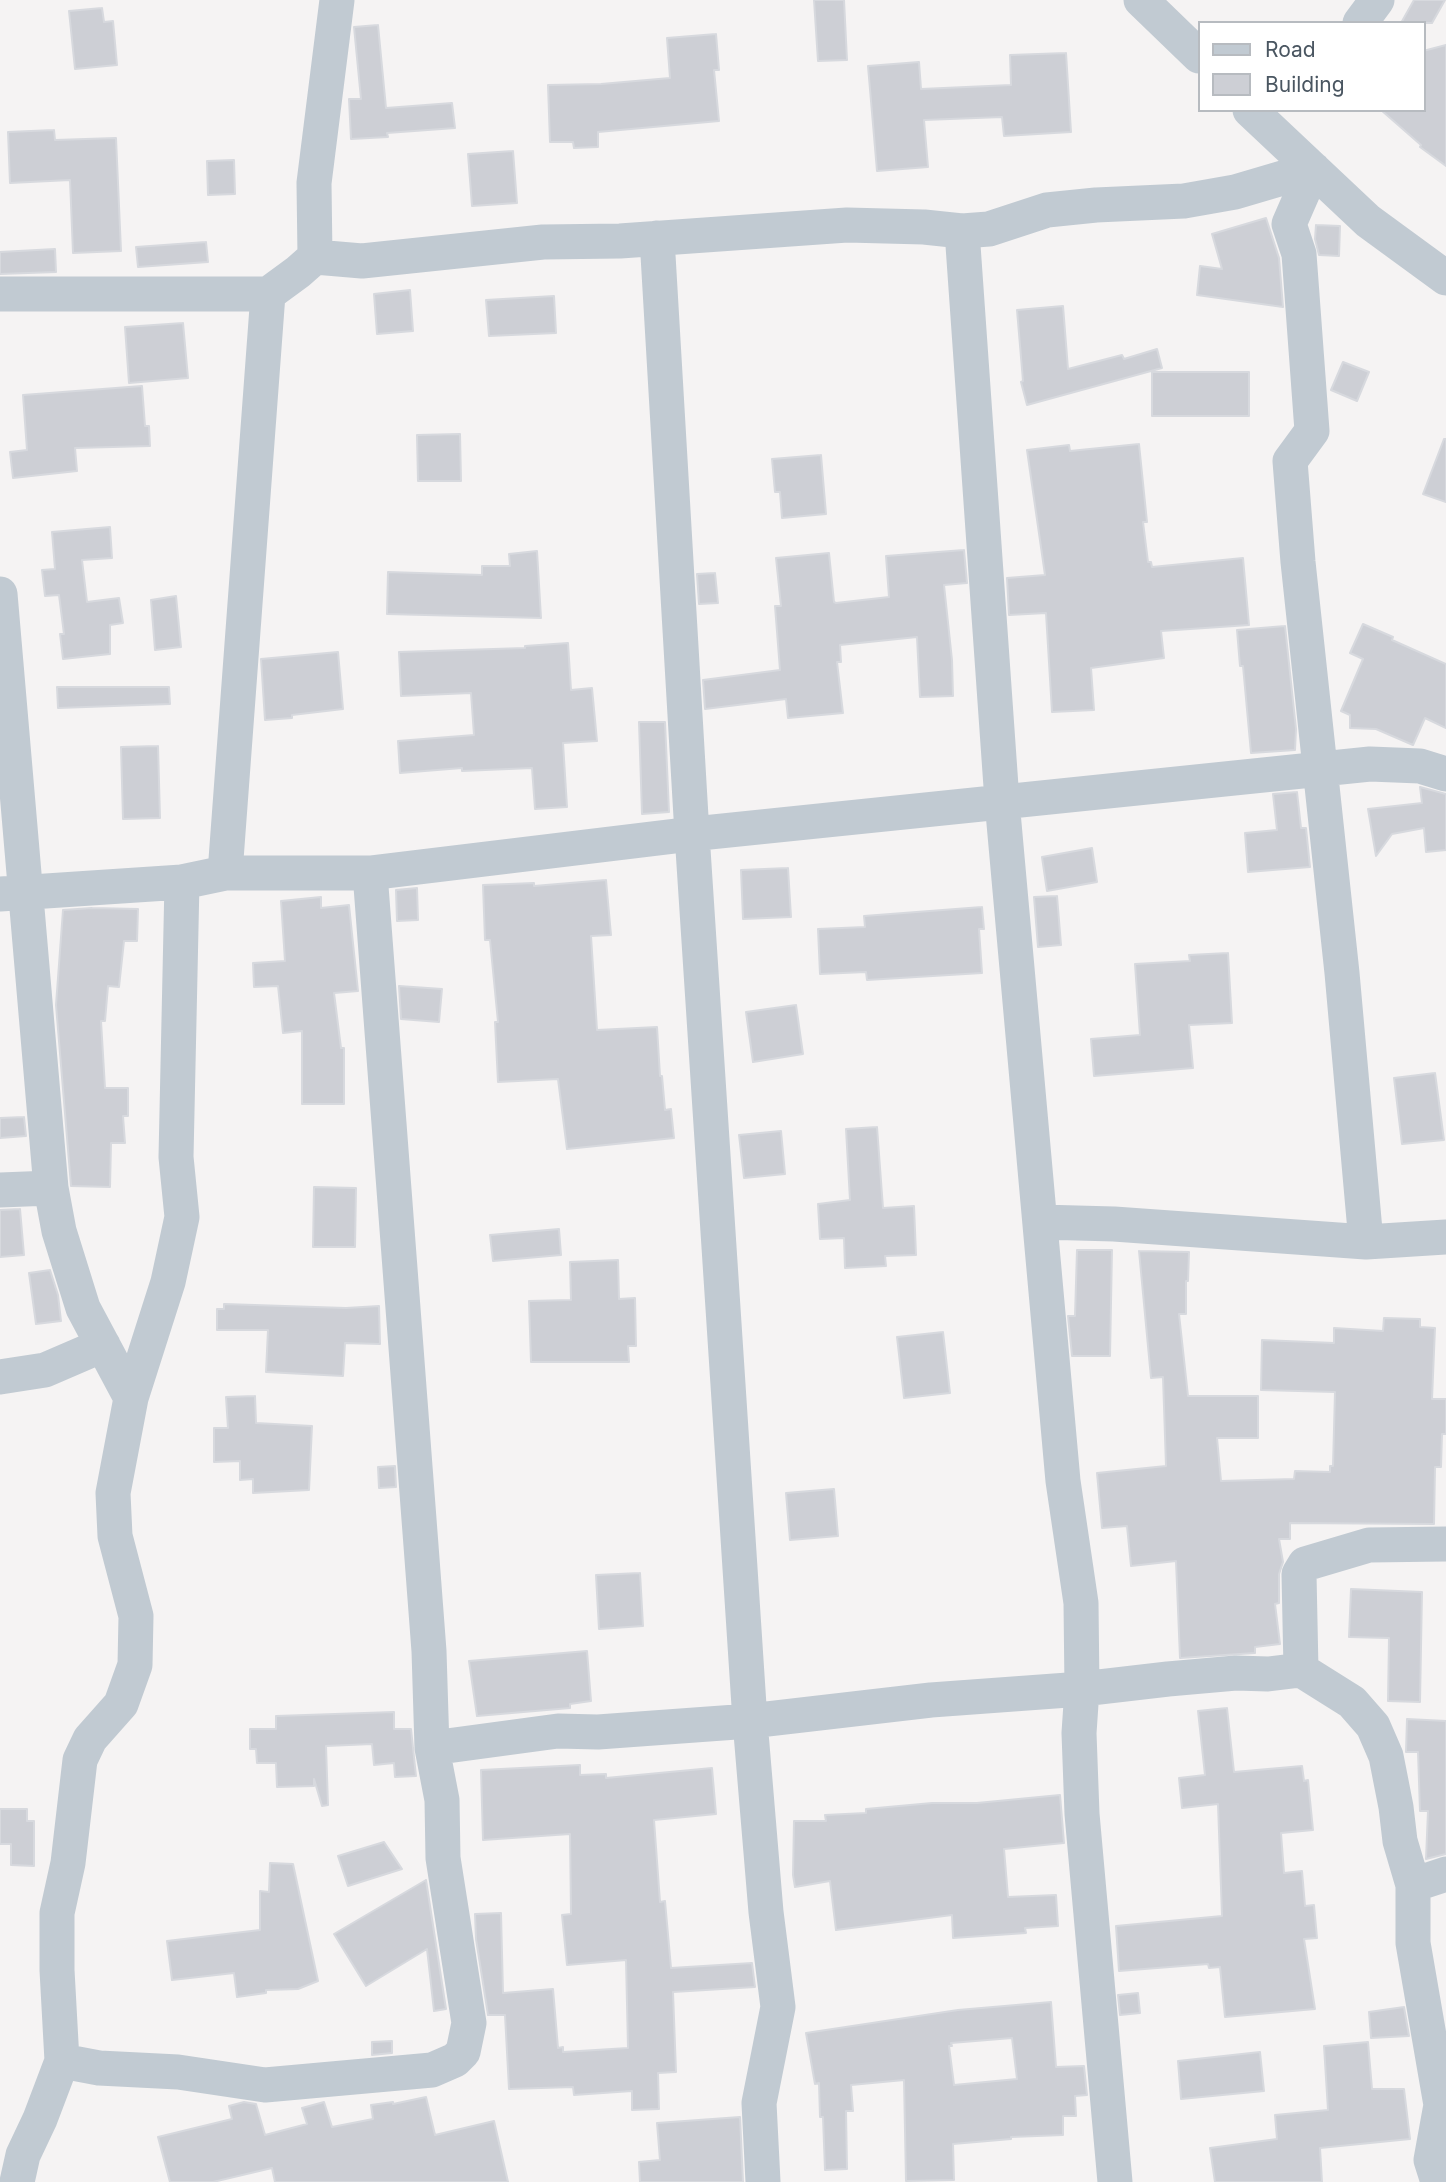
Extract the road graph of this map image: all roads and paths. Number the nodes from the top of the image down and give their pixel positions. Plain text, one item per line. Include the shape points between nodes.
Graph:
1 (337, 0) edge
2 (1141, 0) edge
3 (1377, 0) edge
4 (1361, 21) edge
5 (1198, 56) edge
6 (1266, 116) edge
7 (1313, 169) junction
8 (962, 231) junction
9 (657, 238) junction
10 (315, 257) junction
11 (1446, 278) edge
12 (0, 294) edge
13 (268, 294) junction
14 (0, 594) edge
15 (1320, 769) junction
16 (1446, 774) edge
17 (1002, 801) junction
18 (692, 834) junction
19 (225, 873) junction
20 (370, 873) junction
21 (182, 882) junction
22 (12, 894) edge
23 (51, 1188) junction
24 (0, 1189) edge
25 (1040, 1222) junction
26 (1446, 1237) edge
27 (1366, 1242) junction
28 (103, 1345) junction
29 (0, 1377) edge
30 (131, 1398) junction
31 (1446, 1544) edge
32 (1301, 1670) junction
33 (1082, 1689) junction
34 (750, 1721) junction
35 (432, 1748) junction
36 (1446, 1874) edge
37 (1413, 1885) junction
38 (62, 2061) junction
39 (17, 2182) edge
40 (763, 2182) edge
41 (1115, 2182) edge
42 (1438, 2182) edge

1 - 10 street via 314,183
2 - 5 street
3 - 4 street
6 - 7 street
7 - 8 street via 1222,195 1047,210 989,229
7 - 11 street via 1368,221
7 - 15 street via 1289,224 1299,254 1312,431 1290,461
8 - 9 street via 847,226
8 - 17 street
9 - 10 street via 543,242 362,261
9 - 18 street
10 - 13 street
12 - 13 street
13 - 19 street
14 - 22 street
15 - 16 street via 1396,764
15 - 17 street
15 - 27 street
17 - 18 street
17 - 25 street
18 - 20 street
18 - 34 street
19 - 20 street
19 - 21 street
20 - 35 street via 429,1651
21 - 22 street
21 - 30 street via 176,1157 182,1217 168,1282
22 - 23 street
23 - 24 street
23 - 28 street via 83,1308
25 - 27 street
25 - 33 street via 1063,1481 1081,1603
26 - 27 street
28 - 29 street via 45,1370
28 - 30 street
30 - 38 street via 113,1493 115,1536 136,1616 135,1665 121,1704 90,1739 80,1760 57,1913
31 - 32 street via 1369,1545 1305,1564 1299,1574
32 - 33 street
32 - 37 street via 1352,1702 1373,1726 1386,1756 1400,1841
33 - 34 street
33 - 41 street via 1083,1814
34 - 35 street via 558,1731
34 - 40 street via 778,2007 759,2103
35 - 38 street via 442,1800 443,1858 469,2023 463,2052 455,2060 412,2074 265,2085 178,2071 99,2068
36 - 37 street
37 - 42 street via 1413,1942 1441,2105 1431,2160
38 - 39 street via 23,2155

